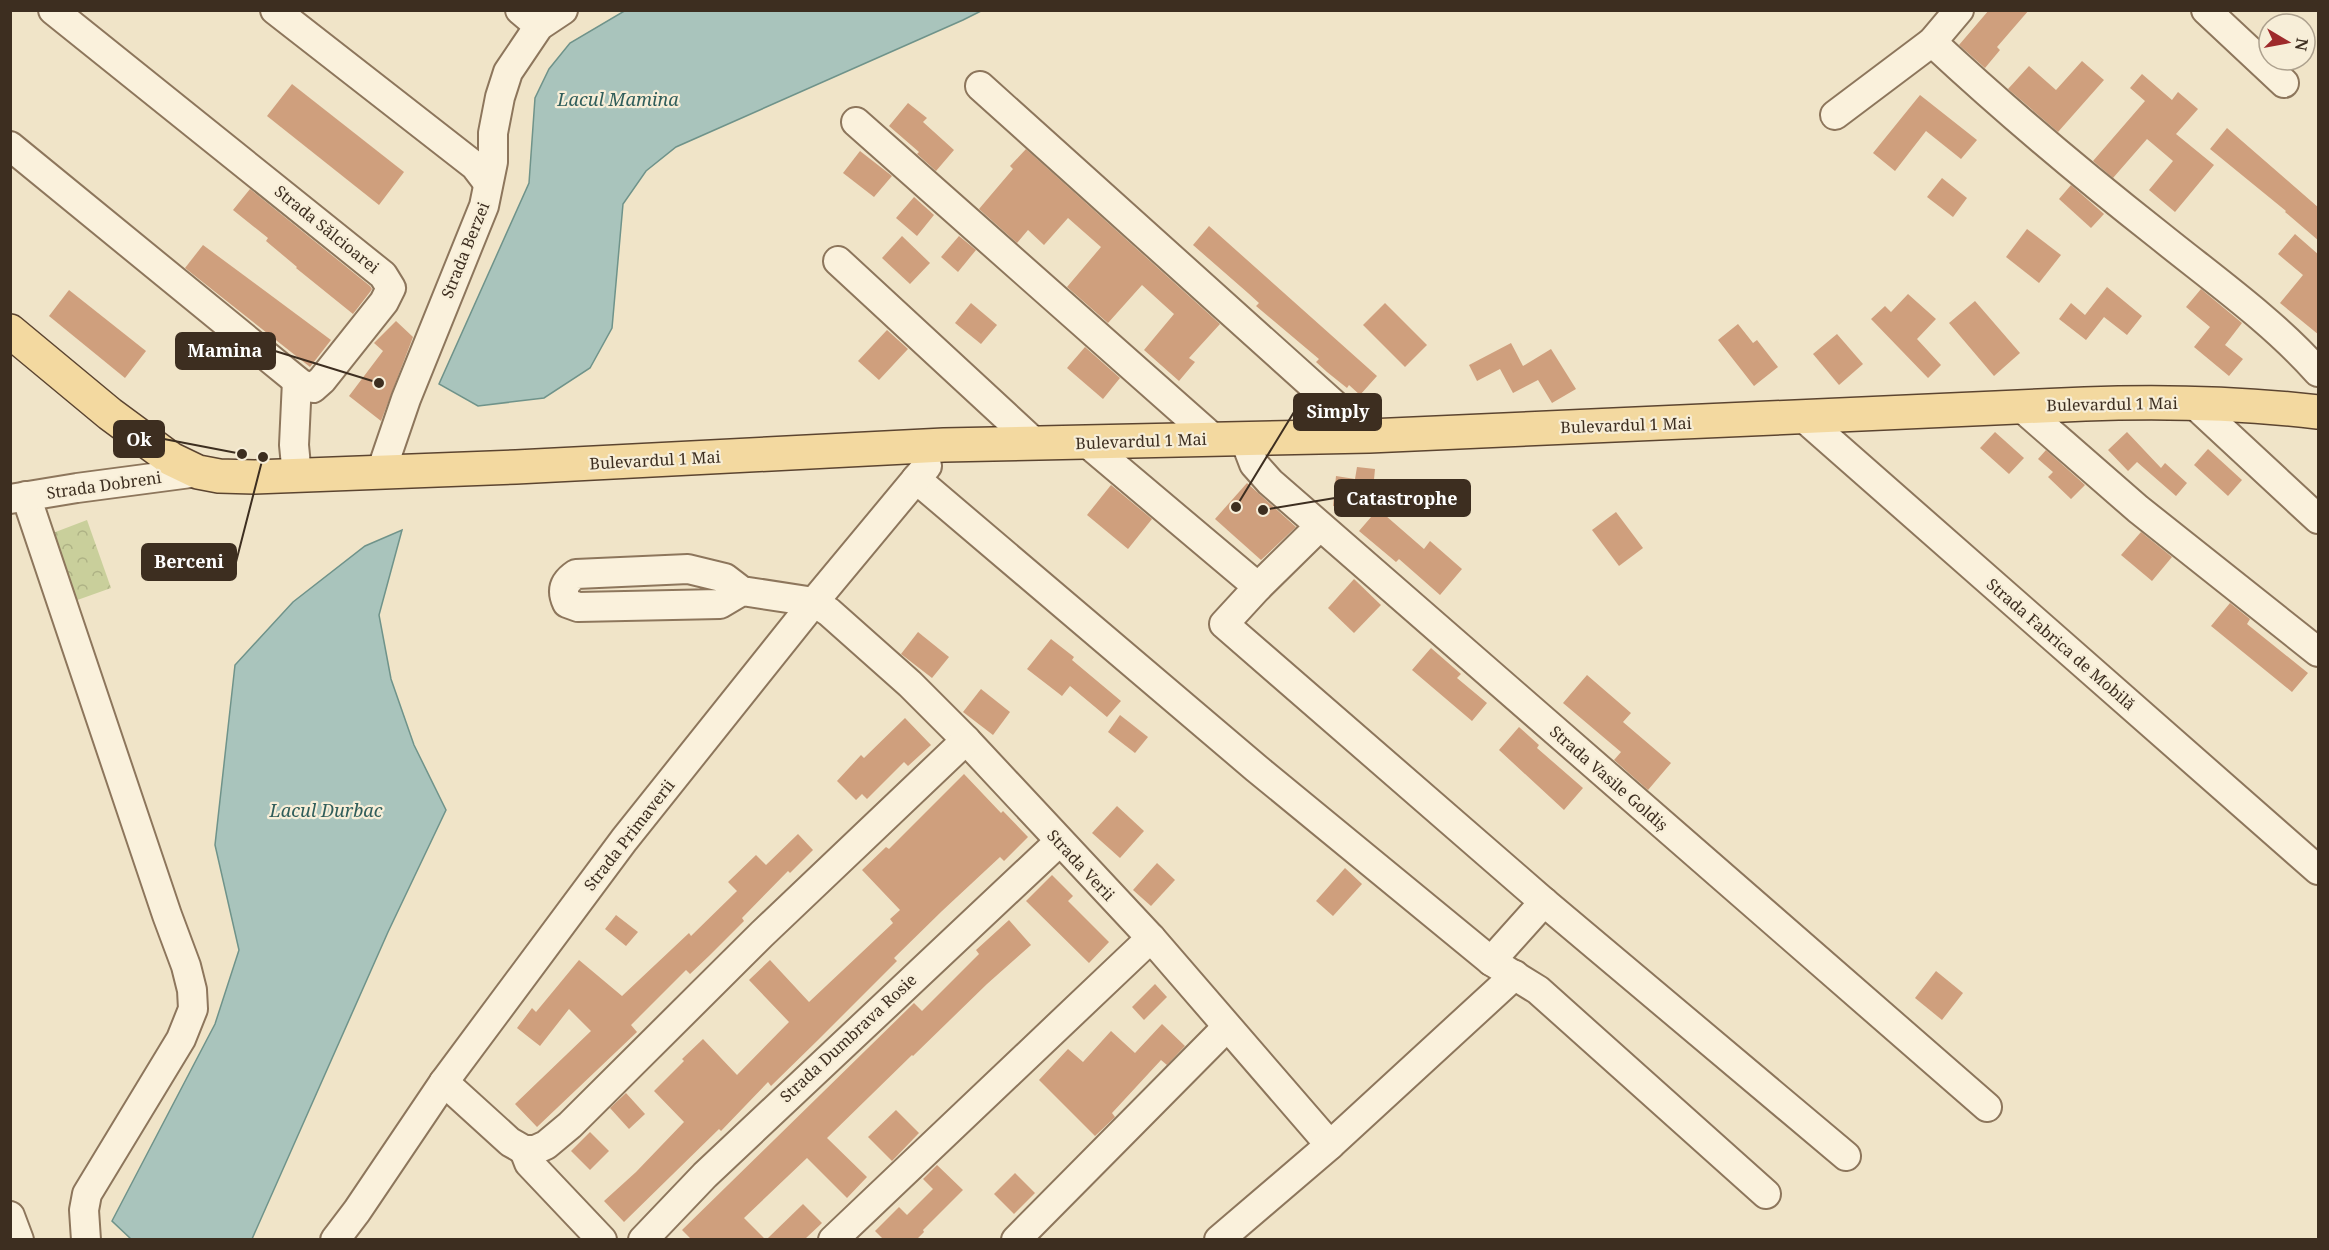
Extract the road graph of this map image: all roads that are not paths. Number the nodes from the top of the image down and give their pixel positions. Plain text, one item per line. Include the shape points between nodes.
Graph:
1 (52, 10) edge
2 (275, 10) edge
3 (563, 10) edge
4 (1959, 10) edge
5 (2206, 10) edge
6 (530, 18) edge
7 (1932, 42) junction
8 (2284, 83) dead end
9 (980, 86) dead end
10 (1835, 115) dead end
11 (856, 122) dead end
12 (10, 146) edge
13 (488, 183) junction
14 (838, 261) dead end
15 (10, 331) edge
16 (2319, 372) edge
17 (297, 381) junction
18 (2193, 403) junction
19 (2021, 407) junction
20 (2319, 412) edge
21 (1804, 418) junction
22 (1369, 436) junction
23 (1229, 439) junction
24 (1086, 442) junction
25 (1036, 444) junction
26 (944, 445) junction
27 (198, 472) junction
28 (381, 472) junction
29 (297, 476) junction
30 (916, 479) junction
31 (18, 498) edge
32 (2319, 519) edge
33 (1319, 527) junction
34 (1258, 586) junction
35 (742, 591) junction
36 (814, 602) junction
37 (2319, 652) edge
38 (966, 741) junction
39 (1059, 842) junction
40 (2319, 870) edge
41 (1544, 902) junction
42 (1151, 938) junction
43 (1503, 968) junction
44 (1227, 1027) junction
45 (444, 1082) junction
46 (1987, 1107) dead end
47 (1330, 1145) junction
48 (524, 1150) junction
49 (1846, 1156) dead end
50 (1766, 1194) dead end
51 (10, 1216) edge
52 (19, 1239) edge
53 (86, 1239) edge
54 (335, 1239) edge
55 (602, 1239) edge
56 (643, 1239) edge
57 (833, 1239) edge
58 (1016, 1239) edge
59 (1219, 1239) edge

1 - 17 street, Strada Sălcioarei via 383,275 390,288 384,302 322,380 313,388
2 - 13 street, Strada Berzei via 475,166
3 - 6 street
4 - 7 street
5 - 8 street
6 - 13 street via 500,97
7 - 10 street
7 - 16 street via 2069,163 2252,311
9 - 22 street
11 - 23 street
12 - 17 street
13 - 28 street, Strada Berzei via 484,206
14 - 25 street
15 - 27 main road, Bulevardul 1 Mai via 110,414 171,459
17 - 29 street
18 - 19 main road, Bulevardul 1 Mai
18 - 20 main road, Bulevardul 1 Mai
18 - 32 street
19 - 21 main road, Bulevardul 1 Mai
19 - 37 street via 2138,509
21 - 22 main road, Bulevardul 1 Mai
21 - 40 street, Strada Fabrica de Mobilă
22 - 23 main road, Bulevardul 1 Mai
23 - 24 main road, Bulevardul 1 Mai
23 - 33 street, Strada Vasile Goldiș
24 - 25 main road, Bulevardul 1 Mai
24 - 34 street
25 - 26 main road, Bulevardul 1 Mai
26 - 28 main road, Bulevardul 1 Mai
26 - 30 street, Strada Primaverii
27 - 29 main road, Bulevardul 1 Mai via 242,477
27 - 31 street, Strada Dobreni
28 - 29 main road, Bulevardul 1 Mai
30 - 36 street, Strada Primaverii
30 - 43 street via 1256,768
31 - 53 street via 192,990 193,1009 181,1039 87,1194
33 - 34 street
33 - 46 street, Strada Vasile Goldiș
34 - 41 street via 1224,624
35 - 35 street via 725,578 688,569 576,574 564,587 567,603 578,607 720,604
35 - 36 street
36 - 38 street, Strada Verii via 910,684
36 - 45 street, Strada Primaverii via 624,840
38 - 39 street, Strada Verii
38 - 48 street via 762,934 570,1125 546,1145
39 - 42 street, Strada Verii
39 - 56 street, Strada Dumbrava Rosie via 713,1167
41 - 43 street
41 - 49 street
42 - 44 street, Strada Verii
42 - 57 street
43 - 47 street
43 - 50 street via 1538,990
44 - 47 street, Strada Verii
44 - 58 street
45 - 48 street
45 - 54 street, Strada Primaverii
47 - 59 street
48 - 55 street via 529,1163
51 - 52 street

